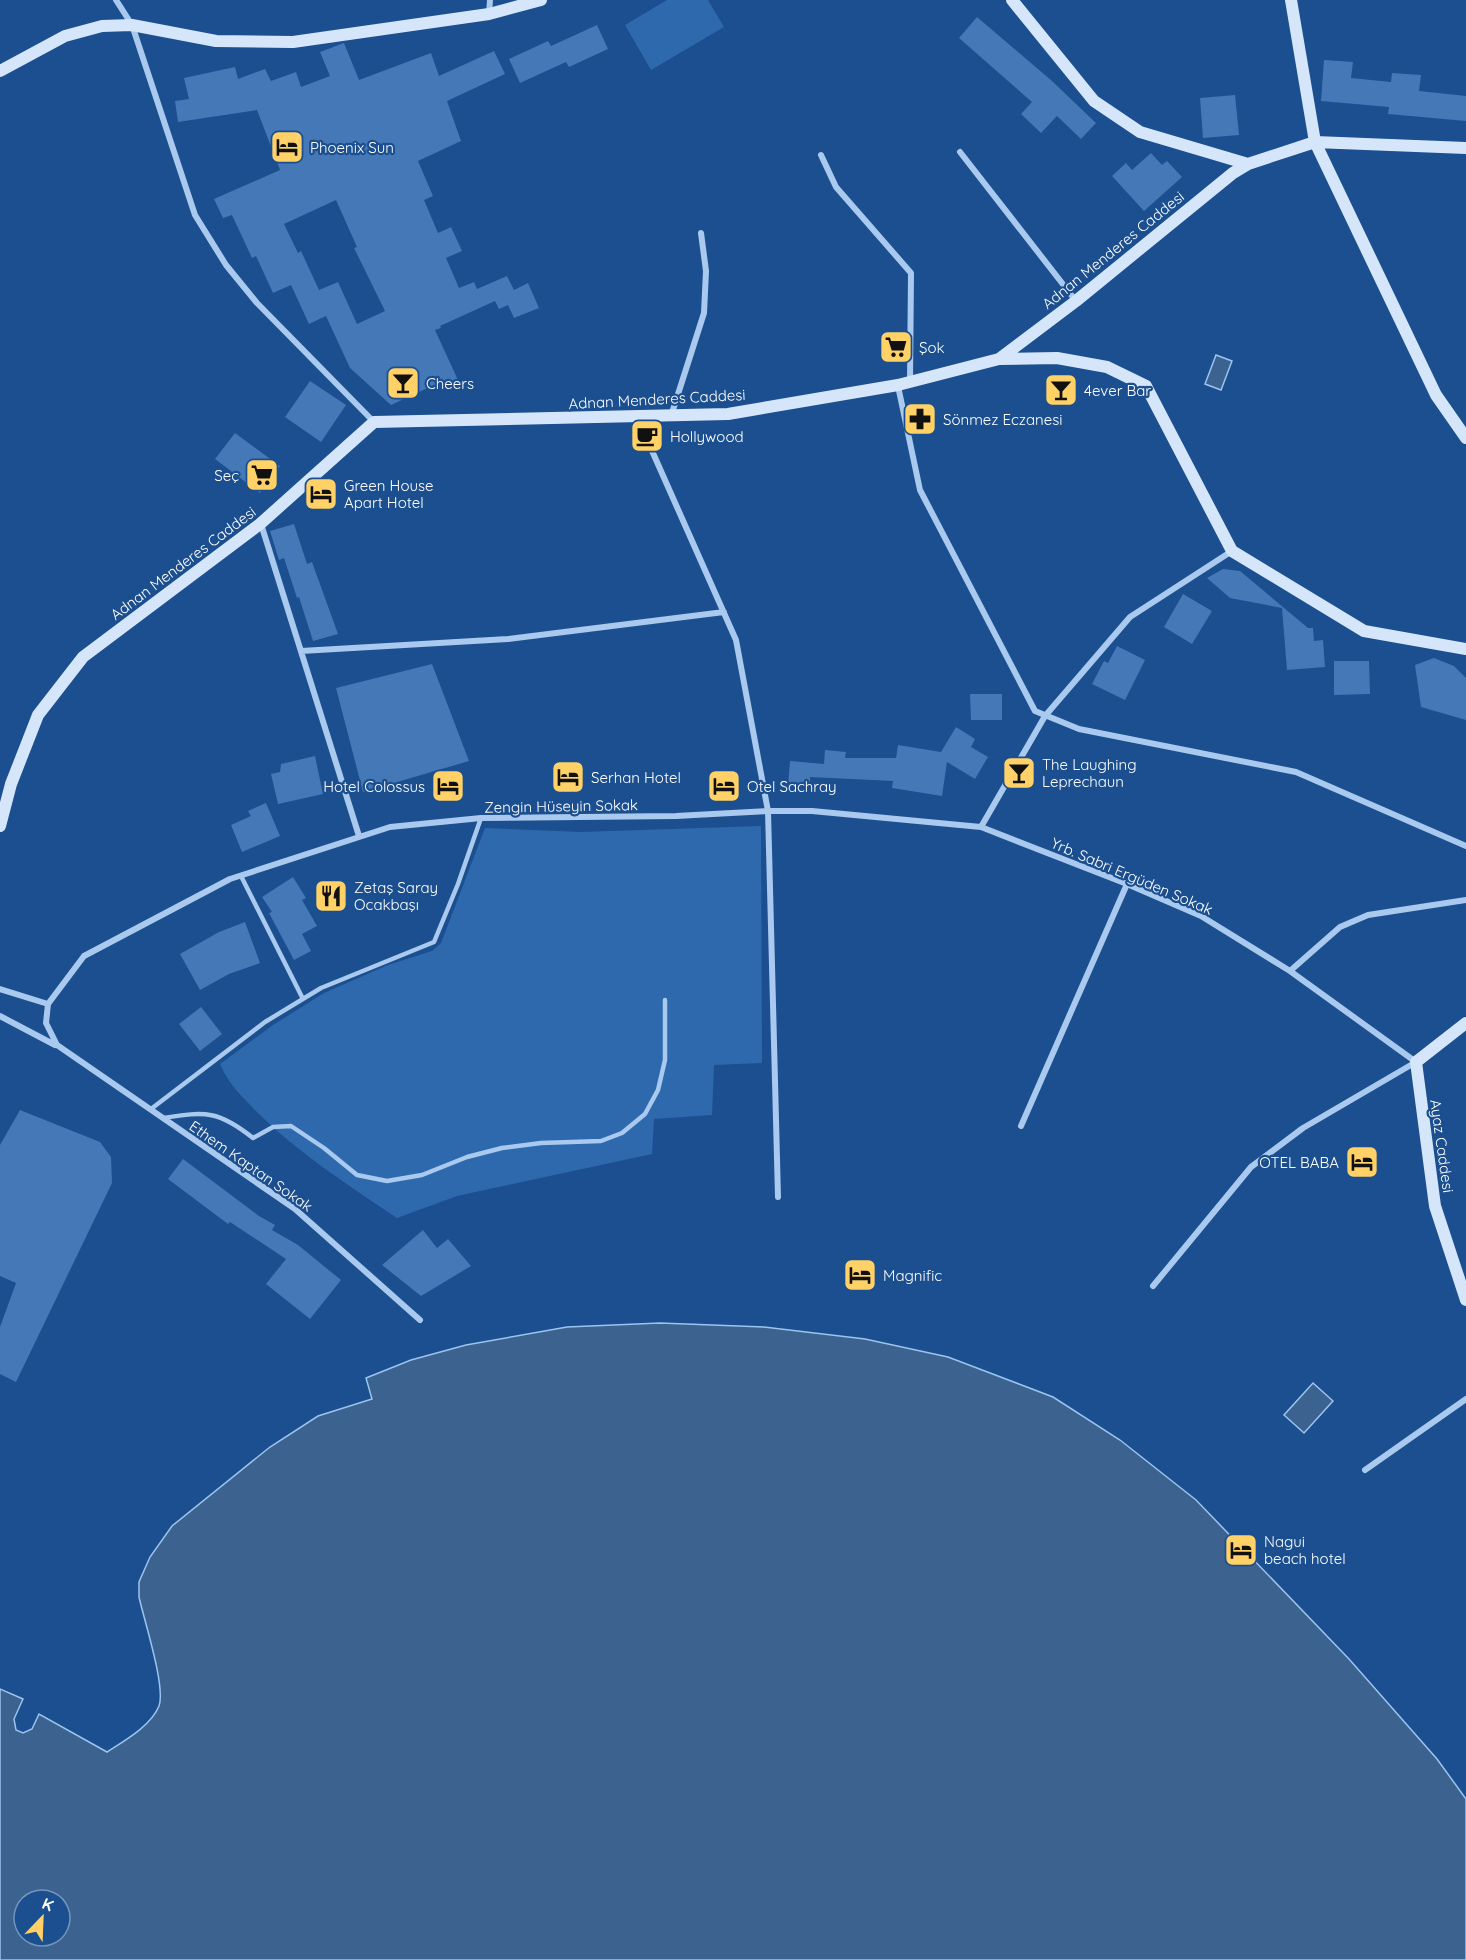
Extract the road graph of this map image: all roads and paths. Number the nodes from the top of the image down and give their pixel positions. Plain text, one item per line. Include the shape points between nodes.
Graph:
1 (116, 0) edge
2 (490, 0) edge
3 (541, 0) edge
4 (1012, 0) edge
5 (1291, 0) edge
6 (489, 14) junction
7 (132, 25) junction
8 (0, 72) edge
9 (1315, 142) junction
10 (1466, 148) edge
11 (960, 152) dead end
12 (821, 155) dead end
13 (1248, 164) junction
14 (700, 233) dead end
15 (1076, 301) junction
16 (999, 359) junction
17 (904, 383) junction
18 (637, 417) junction
19 (671, 417) junction
20 (374, 422) junction
21 (1466, 438) edge
22 (260, 524) junction
23 (1232, 551) junction
24 (724, 612) junction
25 (1466, 649) edge
26 (301, 651) junction
27 (1045, 716) junction
28 (768, 811) junction
29 (481, 818) junction
30 (0, 826) edge
31 (981, 827) junction
32 (359, 836) junction
33 (1466, 846) edge
34 (241, 876) junction
35 (1127, 884) junction
36 (1466, 900) edge
37 (1290, 971) junction
38 (0, 988) edge
39 (303, 999) junction
40 (665, 1000) dead end
41 (48, 1004) junction
42 (0, 1016) edge
43 (1466, 1023) edge
44 (57, 1045) junction
45 (1416, 1062) junction
46 (151, 1109) junction
47 (164, 1118) junction
48 (1021, 1126) dead end
49 (777, 1197) dead end
50 (1153, 1286) dead end
51 (1466, 1300) edge
52 (420, 1320) dead end
53 (1466, 1399) edge
54 (1365, 1470) dead end

1 - 7 street
2 - 6 street
3 - 6 street
4 - 13 street via 1094,101 1140,132
5 - 9 street
6 - 7 street via 293,42 216,41
7 - 8 street via 102,26 65,36
7 - 20 street via 195,215 219,255 256,303
9 - 10 street, Adnan Menderes Caddesi
9 - 13 street, Adnan Menderes Caddesi
9 - 21 street via 1436,395
11 - 15 street
12 - 17 street via 836,187 911,273
13 - 15 street, Adnan Menderes Caddesi
14 - 19 street via 706,271 704,313
15 - 16 street, Adnan Menderes Caddesi
16 - 17 street, Adnan Menderes Caddesi
16 - 23 street via 1057,358 1107,367 1146,386
17 - 19 street, Adnan Menderes Caddesi via 728,414
17 - 27 street via 920,490 1035,711
18 - 19 street, Adnan Menderes Caddesi
18 - 20 street, Adnan Menderes Caddesi
18 - 24 street
20 - 22 street, Adnan Menderes Caddesi
22 - 26 street
22 - 30 street, Adnan Menderes Caddesi via 83,657 38,715 11,784
23 - 25 street via 1364,631
23 - 27 street via 1130,618
24 - 26 street via 508,639
24 - 28 street via 736,640
26 - 32 street
27 - 31 street
27 - 33 street via 1079,729 1296,772
28 - 29 street, Zengin Hüseyin Sokak
28 - 31 street, Zengin Hüseyin Sokak via 812,811
28 - 49 street
29 - 32 street, Zengin Hüseyin Sokak via 390,827
29 - 39 lane via 434,942
31 - 35 street, Yrb. Sabri Ergüden Sokak
32 - 34 street, Zengin Hüseyin Sokak
34 - 39 lane
34 - 41 street, Zengin Hüseyin Sokak via 84,956
35 - 37 street, Yrb. Sabri Ergüden Sokak via 1201,916
35 - 48 street
36 - 37 street via 1368,915 1340,927
37 - 45 street, Yrb. Sabri Ergüden Sokak
38 - 41 street
39 - 46 lane via 265,1022
40 - 47 lane via 665,1060 658,1090 645,1114 622,1133 601,1141 502,1148 422,1175 387,1181 357,1175 291,1126 273,1127 253,1138 218,1116 195,1113
41 - 44 street via 46,1023
42 - 44 street, Ethem Kaptan Sokak
43 - 45 street
44 - 46 street, Ethem Kaptan Sokak
45 - 50 street via 1303,1128 1251,1167
45 - 51 street, Ayaz Caddesi via 1435,1206
46 - 47 street, Ethem Kaptan Sokak
47 - 52 street, Ethem Kaptan Sokak via 295,1209
53 - 54 street

